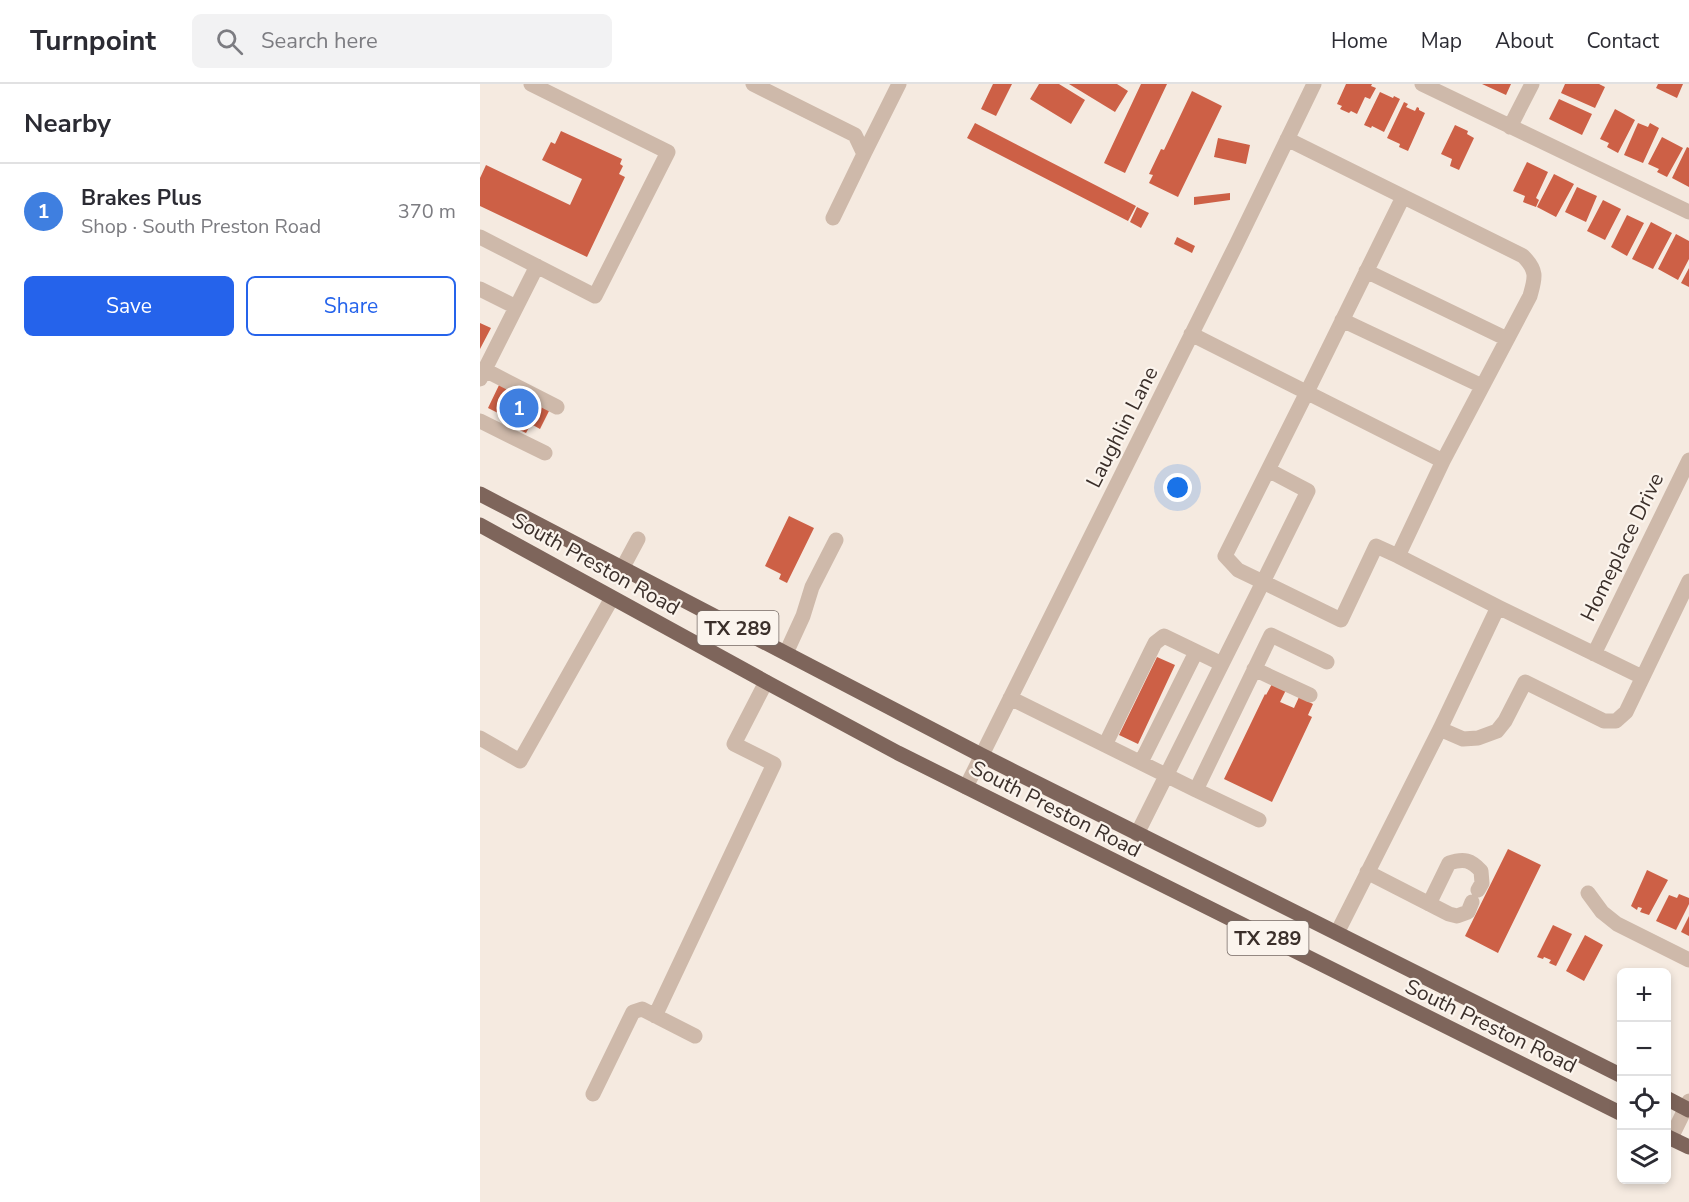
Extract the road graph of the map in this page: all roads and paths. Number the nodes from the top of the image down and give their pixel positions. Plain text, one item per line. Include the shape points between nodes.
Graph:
1 (531, 84) edge
2 (753, 84) edge
3 (899, 84) edge
4 (1314, 84) edge
5 (1422, 84) edge
6 (1532, 84) edge
7 (1510, 127) junction
8 (1287, 139) junction
9 (864, 154) junction
10 (1403, 196) junction
11 (1689, 212) edge
12 (833, 218) dead end
13 (480, 237) edge
14 (537, 266) junction
15 (1366, 271) junction
16 (480, 289) edge
17 (516, 308) junction
18 (1342, 320) junction
19 (1191, 334) junction
20 (1507, 339) junction
21 (482, 375) edge
22 (1482, 387) junction
23 (1307, 392) junction
24 (557, 407) dead end
25 (480, 421) edge
26 (545, 453) dead end
27 (1689, 460) edge
28 (1443, 461) junction
29 (1268, 470) junction
30 (480, 494) edge
31 (480, 525) edge
32 (638, 539) dead end
33 (836, 540) dead end
34 (1398, 556) junction
35 (623, 567) junction
36 (1689, 581) edge
37 (1263, 582) junction
38 (612, 598) junction
39 (1498, 607) junction
40 (1196, 652) junction
41 (786, 653) junction
42 (1594, 654) junction
43 (1328, 662) dead end
44 (1222, 664) junction
45 (1254, 669) junction
46 (1642, 677) junction
47 (766, 682) junction
48 (1310, 695) dead end
49 (1010, 698) junction
50 (1440, 729) junction
51 (480, 738) edge
52 (1106, 745) junction
53 (981, 755) junction
54 (1141, 762) junction
55 (1166, 775) junction
56 (966, 787) junction
57 (1196, 790) junction
58 (1259, 820) dead end
59 (1137, 834) junction
60 (1367, 872) junction
61 (1588, 893) dead end
62 (1429, 904) junction
63 (1337, 933) junction
64 (1689, 960) edge
65 (655, 1016) junction
66 (695, 1036) dead end
67 (1617, 1073) edge
68 (592, 1094) dead end
69 (1671, 1100) edge
70 (1688, 1106) edge
71 (1617, 1112) edge
72 (1671, 1134) edge
73 (1671, 1138) edge
74 (1689, 1147) edge

1 - 14 street via 668,152 595,296
2 - 9 street via 855,135
3 - 9 street
4 - 8 street, Laughlin Lane
5 - 7 street
6 - 7 street
7 - 11 street
8 - 10 street
8 - 19 street, Laughlin Lane
9 - 12 street
10 - 15 street
10 - 20 street via 1532,264 1535,279 1530,296
13 - 14 street
14 - 17 street
15 - 18 street
15 - 20 street
16 - 17 street
17 - 21 street
18 - 22 street
18 - 23 street
19 - 23 street
19 - 49 street, Laughlin Lane
20 - 22 street
21 - 24 street
22 - 28 street
23 - 28 street
23 - 29 street
25 - 26 street
27 - 42 street, Homeplace Drive
28 - 34 street
29 - 37 street via 1225,556 1238,570
29 - 37 street via 1308,491
30 - 35 main road, South Preston Road / TX 289
31 - 38 main road, South Preston Road / TX 289
32 - 35 street
33 - 41 street
34 - 37 street via 1376,546 1341,620
34 - 39 street
35 - 41 main road, South Preston Road / TX 289
36 - 46 street
37 - 44 street
38 - 47 main road, South Preston Road / TX 289
38 - 51 street via 520,761
39 - 42 street
39 - 50 street
40 - 44 street
40 - 52 street via 1164,636 1155,643
40 - 54 street
41 - 53 main road, South Preston Road / TX 289
42 - 46 street
43 - 45 street via 1271,635
44 - 55 street
45 - 48 street
45 - 57 street
46 - 50 street via 1626,712 1616,721 1604,721 1525,681 1497,731 1463,739
47 - 56 main road, South Preston Road / TX 289
47 - 65 street via 734,744 774,764
49 - 52 street
49 - 53 street, Laughlin Lane
50 - 60 street
52 - 54 street
53 - 56 street, Laughlin Lane
53 - 59 main road, South Preston Road / TX 289
54 - 55 street
55 - 57 street
55 - 59 street
56 - 71 main road, South Preston Road / TX 289
57 - 58 street
59 - 63 main road, South Preston Road / TX 289
60 - 62 street
60 - 63 street
61 - 64 street via 1617,924
62 - 62 street via 1457,916 1468,912 1482,883 1481,871 1473,863 1460,860 1449,864
63 - 67 main road, South Preston Road / TX 289
65 - 66 street
65 - 68 street via 642,1010 633,1012
69 - 70 main road
70 - 72 street
73 - 74 main road

